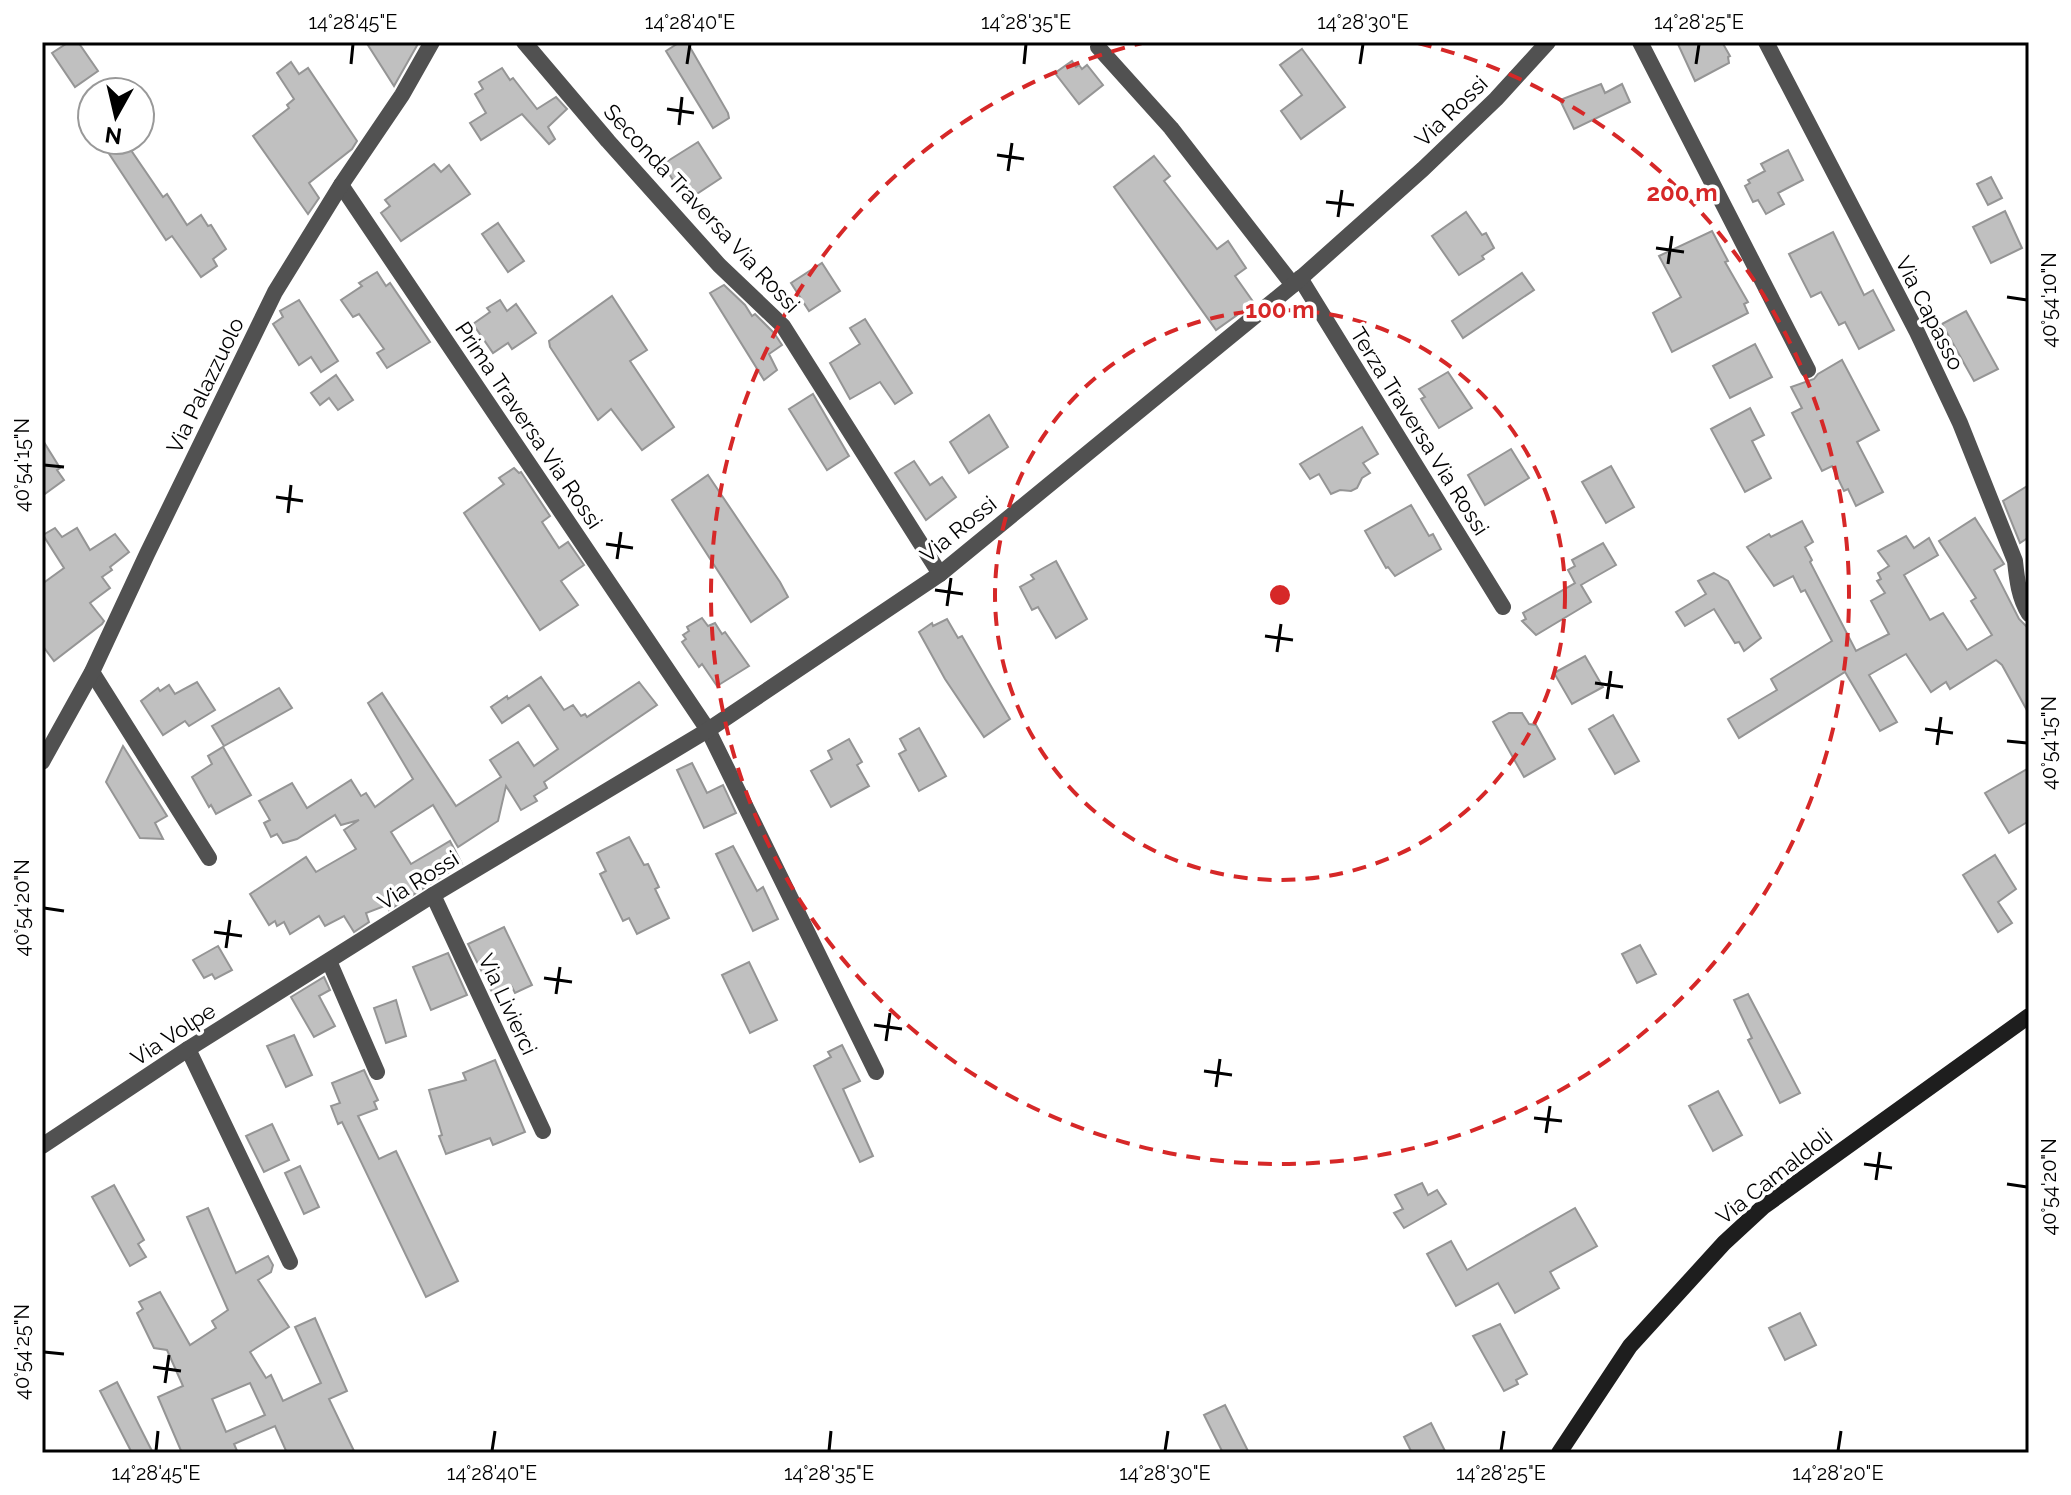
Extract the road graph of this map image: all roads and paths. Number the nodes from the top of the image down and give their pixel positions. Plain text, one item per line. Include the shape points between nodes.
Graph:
1 (432, 42) edge
2 (524, 42) edge
3 (1548, 42) edge
4 (1640, 42) edge
5 (1766, 42) edge
6 (1098, 47) dead end
7 (341, 185) junction
8 (1296, 282) junction
9 (1808, 370) dead end
10 (940, 574) junction
11 (1503, 607) dead end
12 (2029, 614) edge
13 (92, 672) junction
14 (708, 730) junction
15 (42, 762) edge
16 (209, 858) dead end
17 (433, 895) junction
18 (329, 961) junction
19 (2029, 1016) edge
20 (188, 1049) junction
21 (377, 1072) dead end
22 (876, 1072) dead end
23 (543, 1131) dead end
24 (44, 1140) edge
25 (290, 1262) dead end
26 (1559, 1453) edge

1 - 7 street, Via Palazzuolo
2 - 10 street, Seconda Traversa Via Rossi via 719,265 783,326
3 - 8 street, Via Rossi via 1423,169
4 - 9 street
5 - 12 street, Via Capasso via 1960,423 2015,561
6 - 8 street, Terza Traversa Via Rossi
7 - 13 street, Via Palazzuolo via 275,292
7 - 14 street, Prima Traversa Via Rossi
8 - 10 street, Via Rossi
8 - 11 street, Terza Traversa Via Rossi
10 - 14 street, Via Rossi
13 - 15 street, Via Palazzuolo
13 - 16 street
14 - 17 street, Via Rossi
14 - 22 street, Prima Traversa Via Rossi
17 - 18 street, Via Rossi
17 - 23 street, Via Livierci
18 - 20 street, Via Volpe
18 - 21 street
19 - 26 street, Via Camaldoli via 1763,1207 1724,1243 1630,1346
20 - 24 street, Via Volpe
20 - 25 street

